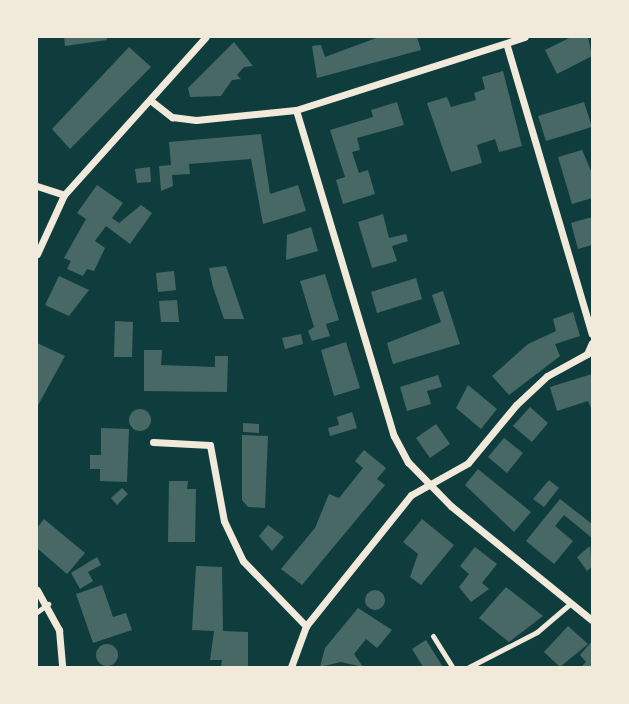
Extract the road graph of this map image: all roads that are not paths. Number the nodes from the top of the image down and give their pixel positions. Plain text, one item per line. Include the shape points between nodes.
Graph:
1 (206, 37) edge
2 (525, 37) edge
3 (506, 46) junction
4 (150, 100) junction
5 (296, 110) junction
6 (37, 186) edge
7 (64, 195) junction
8 (37, 254) edge
9 (592, 334) edge
10 (592, 343) edge
11 (153, 442) dead end
12 (429, 484) junction
13 (37, 590) edge
14 (48, 604) junction
15 (571, 604) junction
16 (37, 612) edge
17 (592, 620) edge
18 (306, 626) junction
19 (433, 636) dead end
20 (62, 667) edge
21 (290, 667) edge
22 (452, 667) edge
23 (469, 667) edge

1 - 4 street
2 - 3 street
3 - 5 street
3 - 9 street
4 - 5 street via 172,117 196,120
4 - 7 street
5 - 12 street via 394,436
6 - 7 street
7 - 8 street
10 - 12 street via 587,354 547,376 516,405 468,463
11 - 18 street via 210,445 224,521 243,561
12 - 15 street
12 - 18 street via 411,495
13 - 14 street
14 - 16 lane
14 - 20 street
15 - 17 street
15 - 23 lane via 537,632
18 - 21 street
19 - 22 lane

